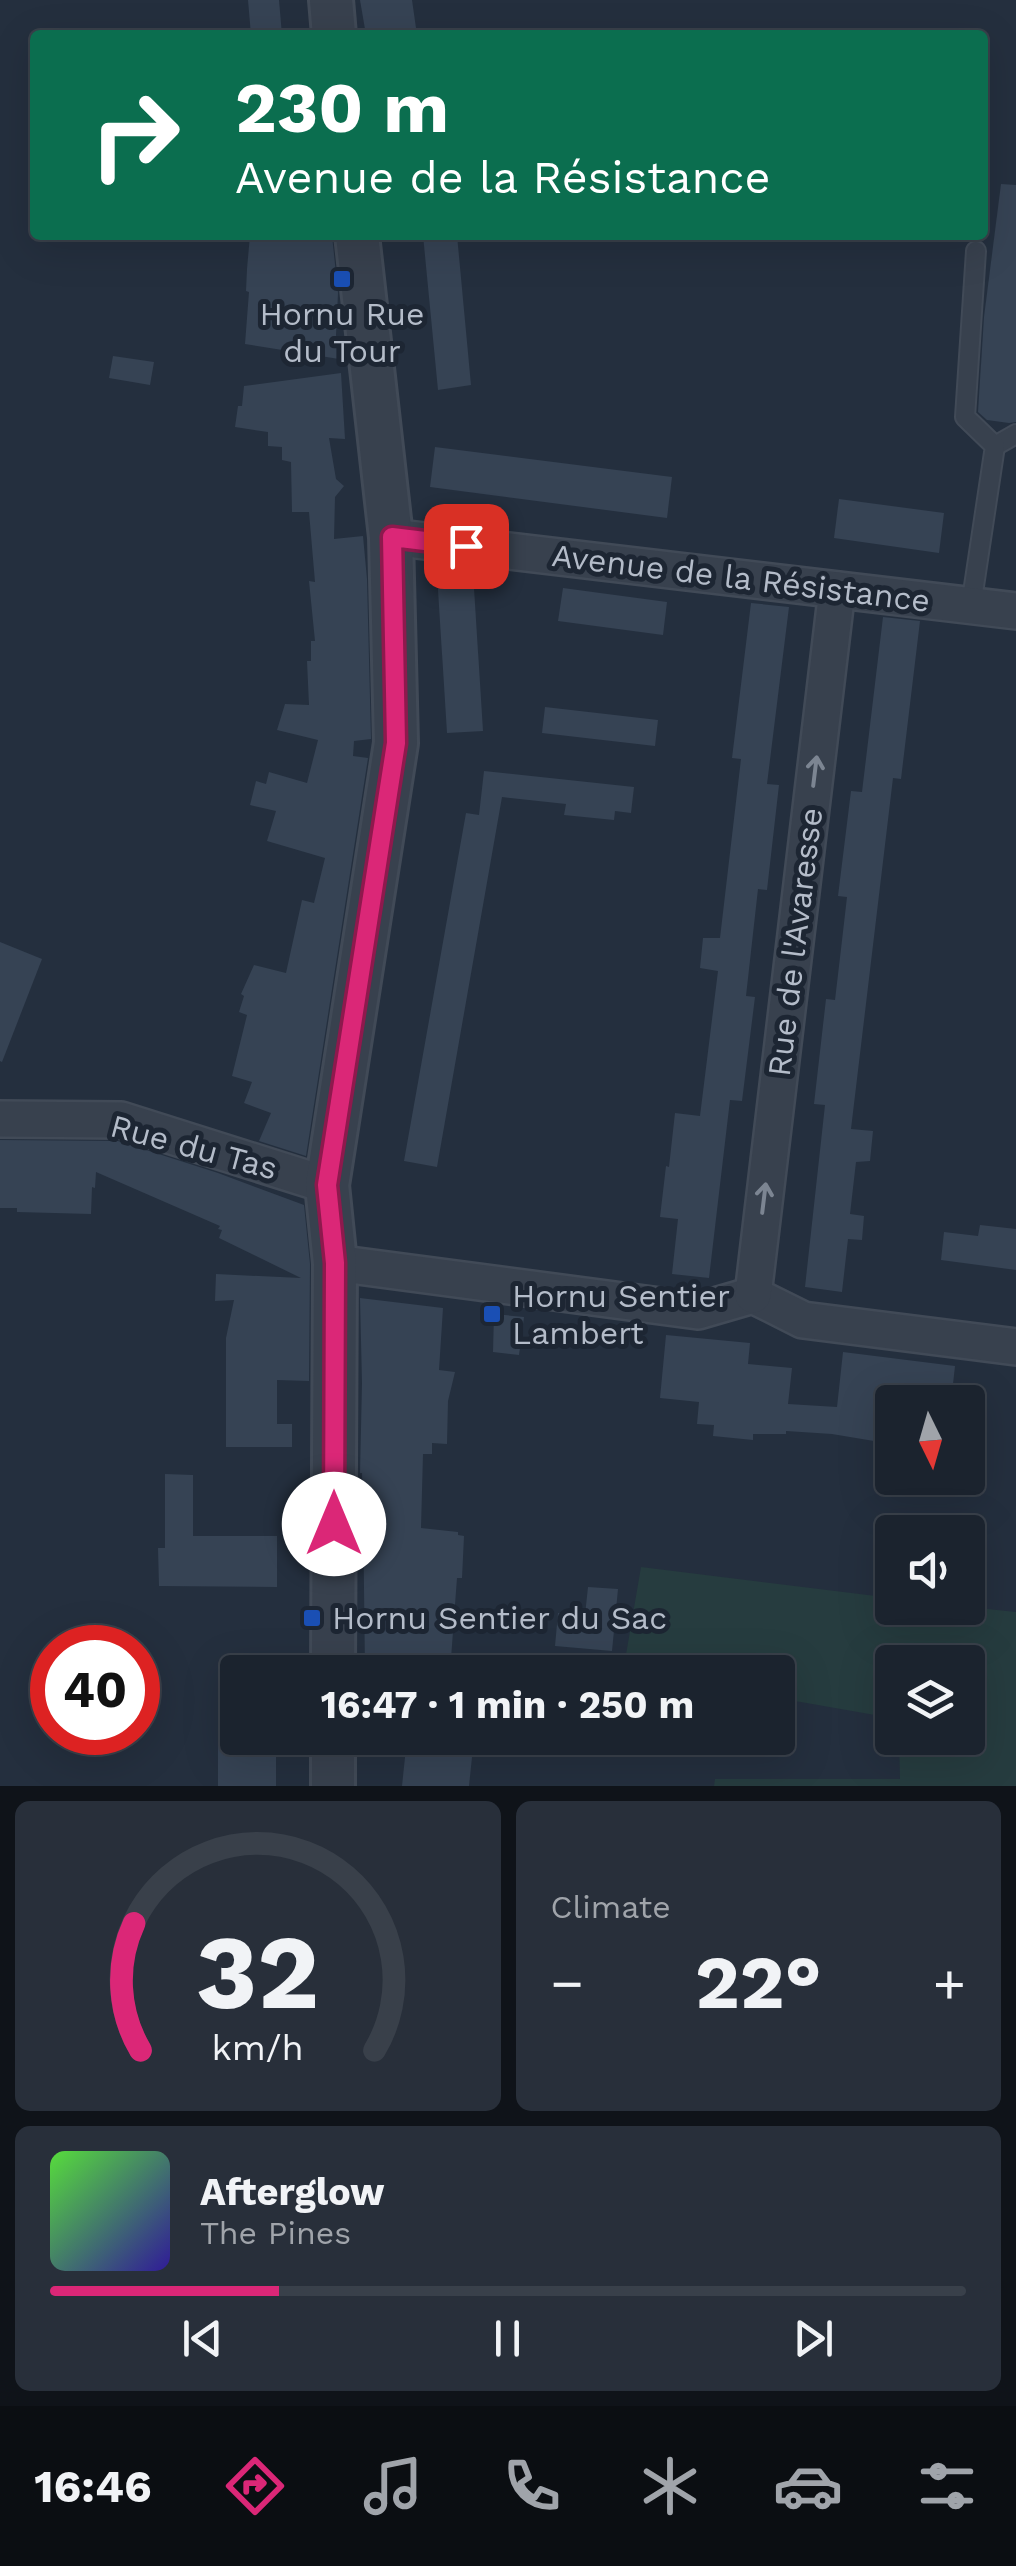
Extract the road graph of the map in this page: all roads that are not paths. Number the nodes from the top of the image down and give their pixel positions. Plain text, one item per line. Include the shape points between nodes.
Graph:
1 (330, 0) edge
2 (333, 30) edge
3 (358, 240) edge
4 (976, 251) dead end
5 (1016, 434) edge
6 (995, 446) junction
7 (392, 537) junction
8 (837, 590) junction
9 (971, 606) junction
10 (1016, 611) edge
11 (0, 1119) edge
12 (327, 1185) junction
13 (335, 1263) junction
14 (752, 1295) junction
15 (1016, 1347) edge
16 (334, 1655) edge
17 (333, 1755) edge
18 (333, 1786) edge

1 - 2 street
3 - 7 street
4 - 6 lane via 965,417
5 - 6 lane
6 - 9 lane, Avenue de la Résistance
7 - 8 street, Avenue de la Résistance
7 - 12 street via 396,743
8 - 9 street, Avenue de la Résistance
14 -> 8 street, Rue de l'Avaresse
9 - 10 street, Avenue de la Résistance
11 - 12 street, Rue du Tas via 122,1120
12 - 13 street
13 - 14 street via 698,1310
13 - 16 street
14 - 15 street via 803,1320
17 - 18 street

